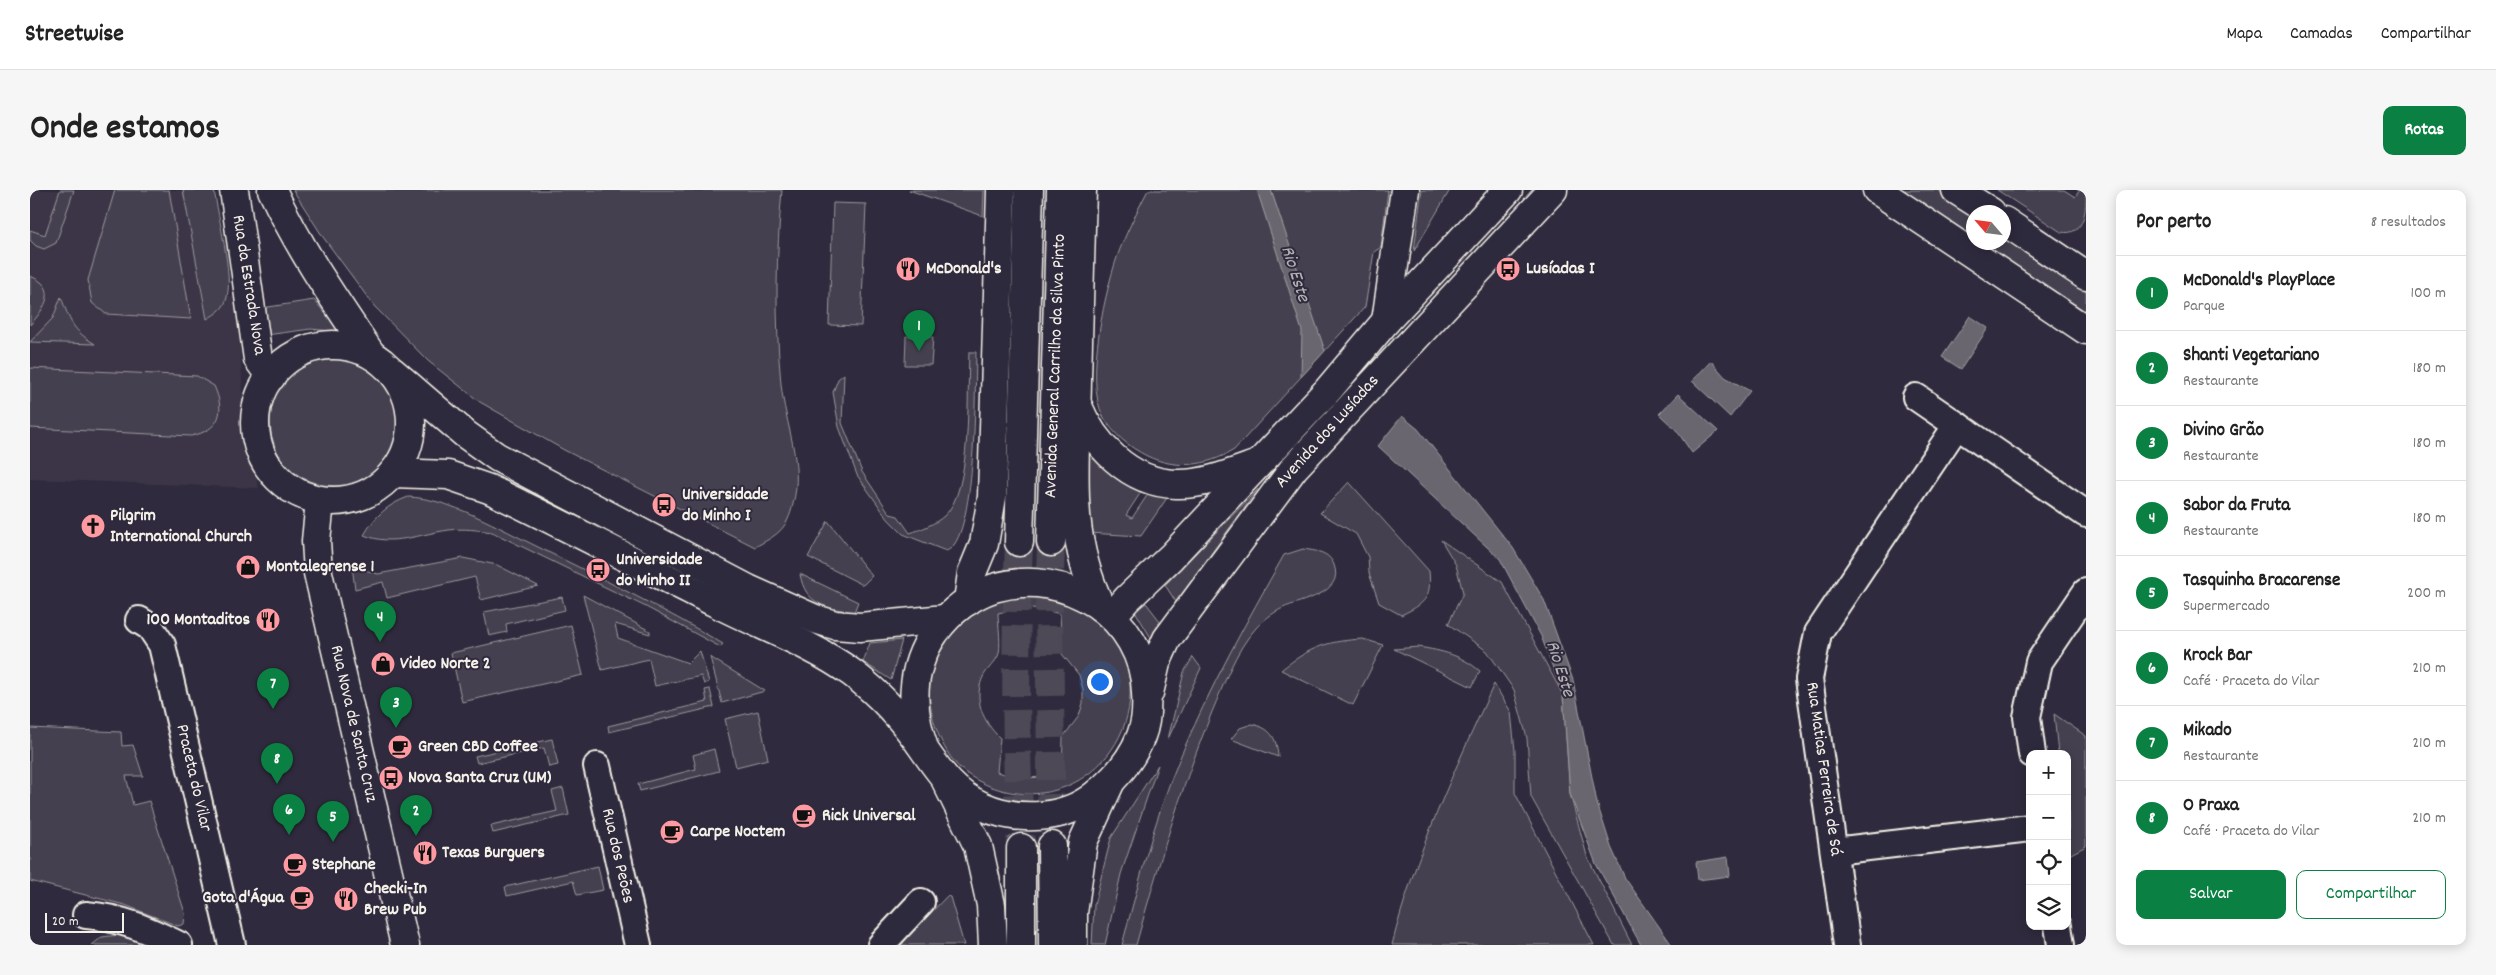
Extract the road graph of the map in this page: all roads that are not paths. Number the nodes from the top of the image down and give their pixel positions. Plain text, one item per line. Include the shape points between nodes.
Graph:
1 (234, 190) edge
2 (272, 190) edge
3 (1001, 190) edge
4 (1029, 190) edge
5 (1061, 190) edge
6 (1082, 190) edge
7 (1406, 190) edge
8 (1508, 190) edge
9 (1553, 190) edge
10 (1877, 190) edge
11 (2011, 226) edge
12 (2086, 276) edge
13 (1386, 321) junction
14 (2086, 330) edge
15 (371, 354) junction
16 (393, 372) junction
17 (270, 377) junction
18 (1916, 397) dead end
19 (1077, 404) junction
20 (1957, 425) junction
21 (1258, 464) junction
22 (393, 473) junction
23 (320, 501) junction
24 (2086, 514) edge
25 (1020, 542) tunnel mouth
26 (1051, 542) tunnel mouth
27 (2086, 592) edge
28 (968, 601) junction
29 (1107, 612) junction
30 (945, 619) junction
31 (139, 620) dead end
32 (1146, 704) junction
33 (2031, 750) edge
34 (925, 751) junction
35 (596, 766) dead end
36 (945, 779) junction
37 (1111, 781) junction
38 (2026, 828) edge
39 (1052, 846) tunnel mouth
40 (1021, 848) tunnel mouth
41 (1834, 851) junction
42 (921, 902) dead end
43 (86, 915) dead end
44 (2058, 930) edge
45 (178, 945) edge
46 (232, 945) edge
47 (405, 945) edge
48 (638, 945) edge
49 (881, 945) edge
50 (993, 945) edge
51 (1022, 945) edge
52 (1053, 945) edge
53 (1073, 945) edge
54 (1847, 945) edge
55 (2060, 945) edge

1 - 17 main road, Rua da Estrada Nova via 258,360
2 - 15 main road via 310,265
3 - 28 main road via 992,497 984,544 972,573
4 - 25 main road, Avenida General Carrilho da Silva Pinto
5 - 26 main road, Avenida General Carrilho da Silva Pinto
6 - 19 main road
7 - 13 main road
8 - 13 main road, Avenida dos Lusíadas
9 - 32 main road, Avenida dos Lusíadas via 1294,468 1167,639 1156,663
10 - 14 main road
11 - 12 main road
13 - 21 main road, Avenida dos Lusíadas via 1328,390
15 - 16 main road
15 - 17 main road via 349,346 326,345 304,350 284,362
16 - 22 main road via 407,398 411,424 406,450
16 - 30 main road via 497,458 748,589 815,619 860,627
17 - 23 main road via 262,389 256,410 256,432 261,453 287,486
18 - 20 street
19 - 21 main road via 1095,437 1116,461 1161,482 1194,483
19 - 29 main road via 1076,522 1080,553 1088,581
20 - 24 street
20 - 41 street, Rua Matias Ferreira de Sá via 1818,633 1809,679
21 - 29 main road, Avenida dos Lusíadas
22 - 23 main road via 374,491 345,500
22 - 34 main road via 448,475 489,489 802,644 854,674 891,708
23 - 47 main road, Rua Nova de Santa Cruz via 316,541 318,573
27 - 33 street via 2039,662 2027,717
28 - 29 main road via 1000,586 1035,583 1070,589
28 - 30 main road
29 - 32 main road via 1132,642 1138,656 1144,672
30 - 34 main road via 926,647 916,674 914,714
31 - 46 street, Praceta do Vilar via 150,627 162,645
32 - 37 main road via 1141,736
34 - 36 main road
35 - 48 street, Rua dos Peões
36 - 37 main road via 956,790 984,807 1007,814 1031,816 1078,806
36 - 50 main road via 978,846 991,905
37 - 53 main road via 1083,842 1073,913
38 - 41 street
39 - 52 main road
40 - 51 main road
41 - 54 street, Rua Matias Ferreira de Sá
42 - 49 street
43 - 45 street via 111,917 135,924
44 - 55 street

